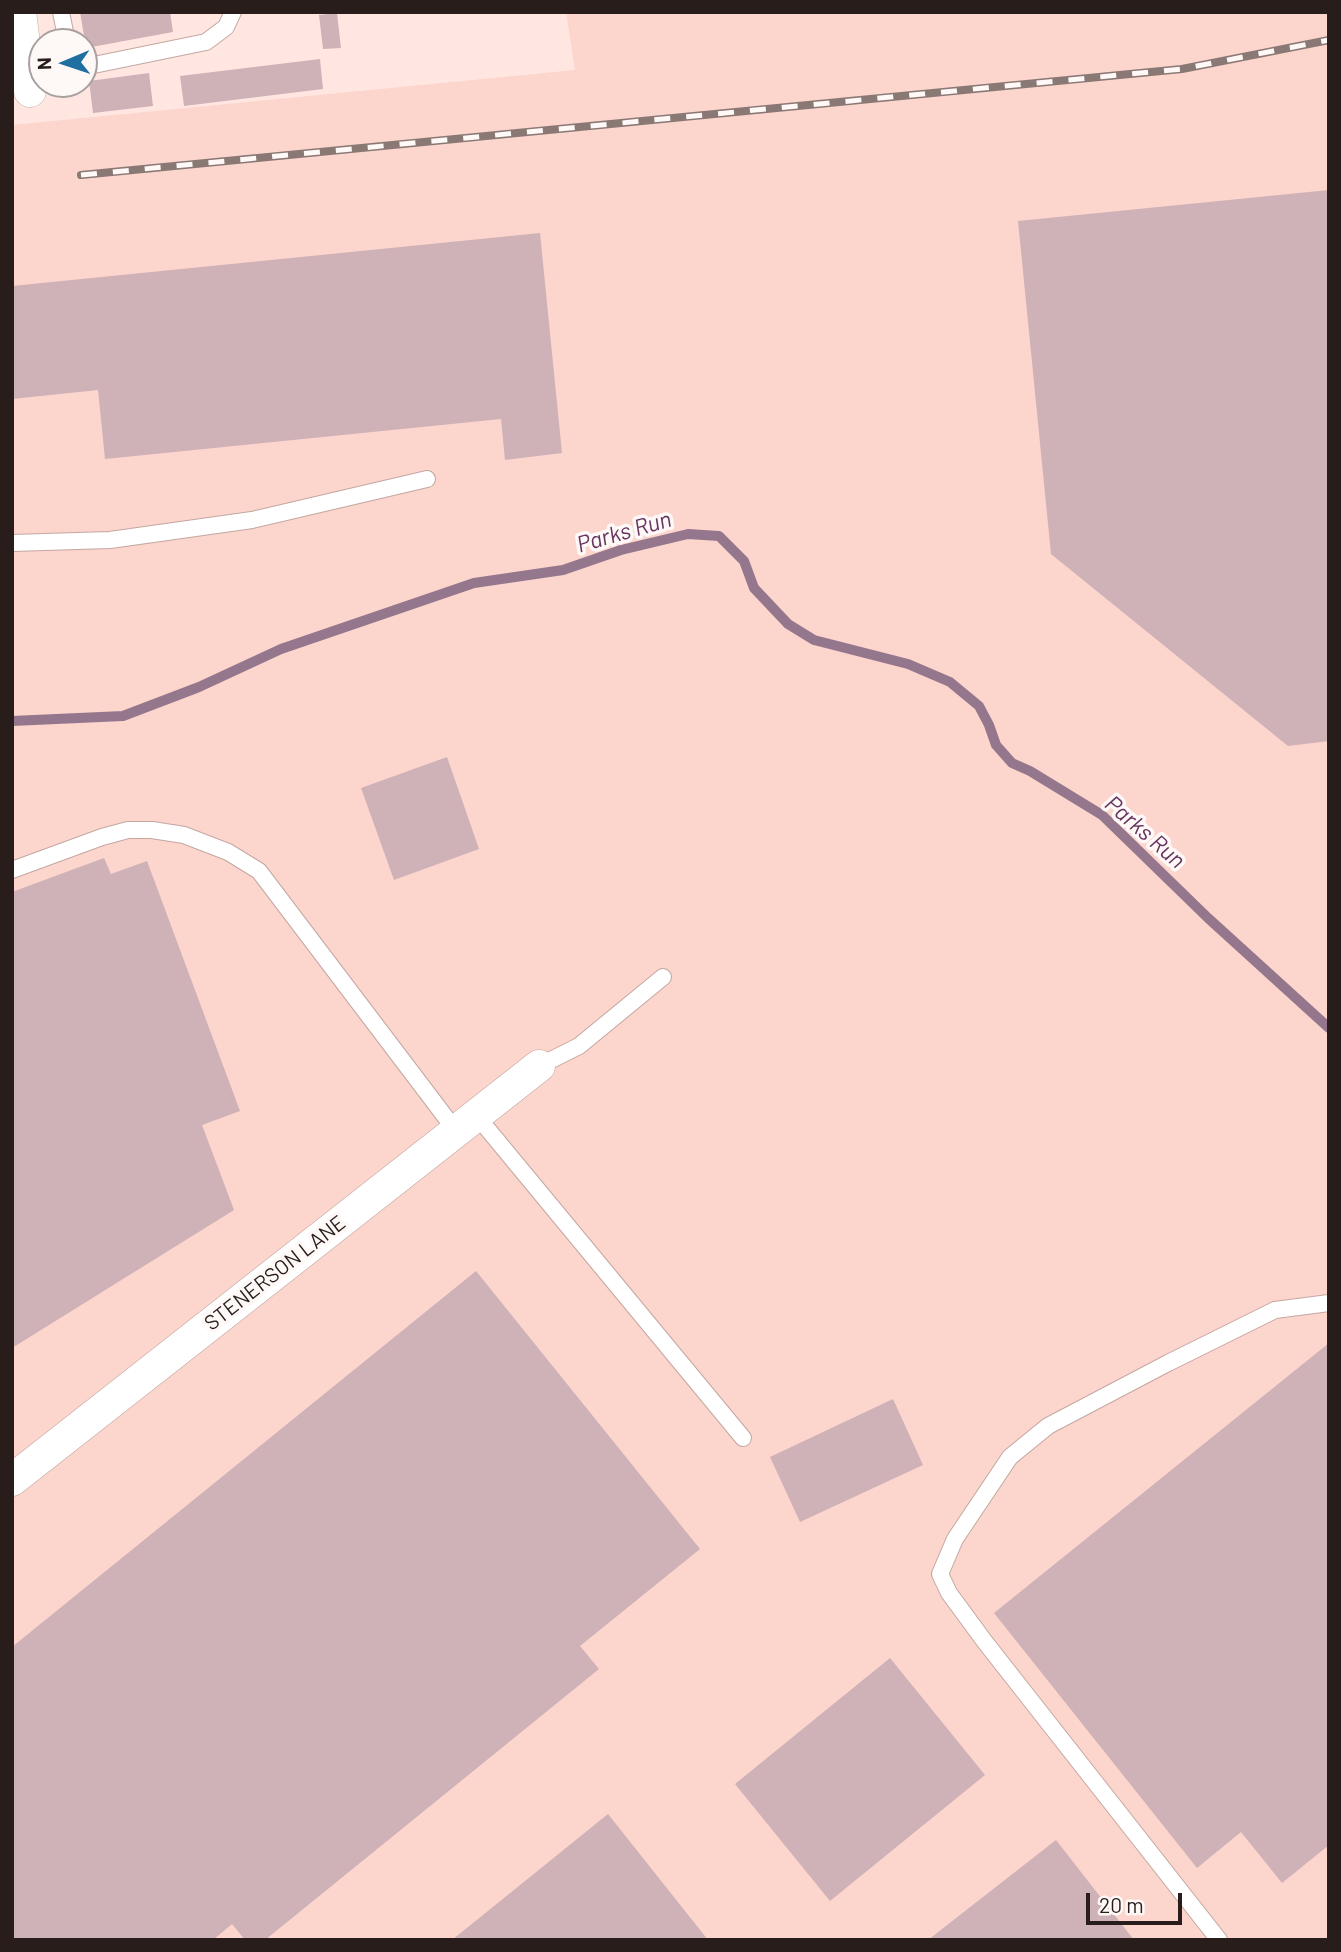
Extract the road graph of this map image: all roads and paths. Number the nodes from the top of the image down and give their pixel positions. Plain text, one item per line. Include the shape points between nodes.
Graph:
1 (20, 12) edge
2 (233, 12) edge
3 (98, 64) edge
4 (28, 75) edge
5 (427, 479) dead end
6 (12, 543) edge
7 (12, 870) edge
8 (663, 977) dead end
9 (538, 1066) joint
10 (466, 1123) junction
11 (1329, 1303) edge
12 (743, 1438) dead end
13 (12, 1480) edge
14 (1219, 1940) edge

1 - 4 street
2 - 3 lane via 226,27 206,42
5 - 6 lane via 252,520 110,540
7 - 10 lane via 128,830 184,835 228,852 259,871
8 - 9 lane via 579,1046
9 - 10 street, STENERSON LANE
10 - 12 lane
10 - 13 street, STENERSON LANE
11 - 14 lane via 1275,1310 1048,1426 1010,1457 954,1539 940,1574 985,1642

